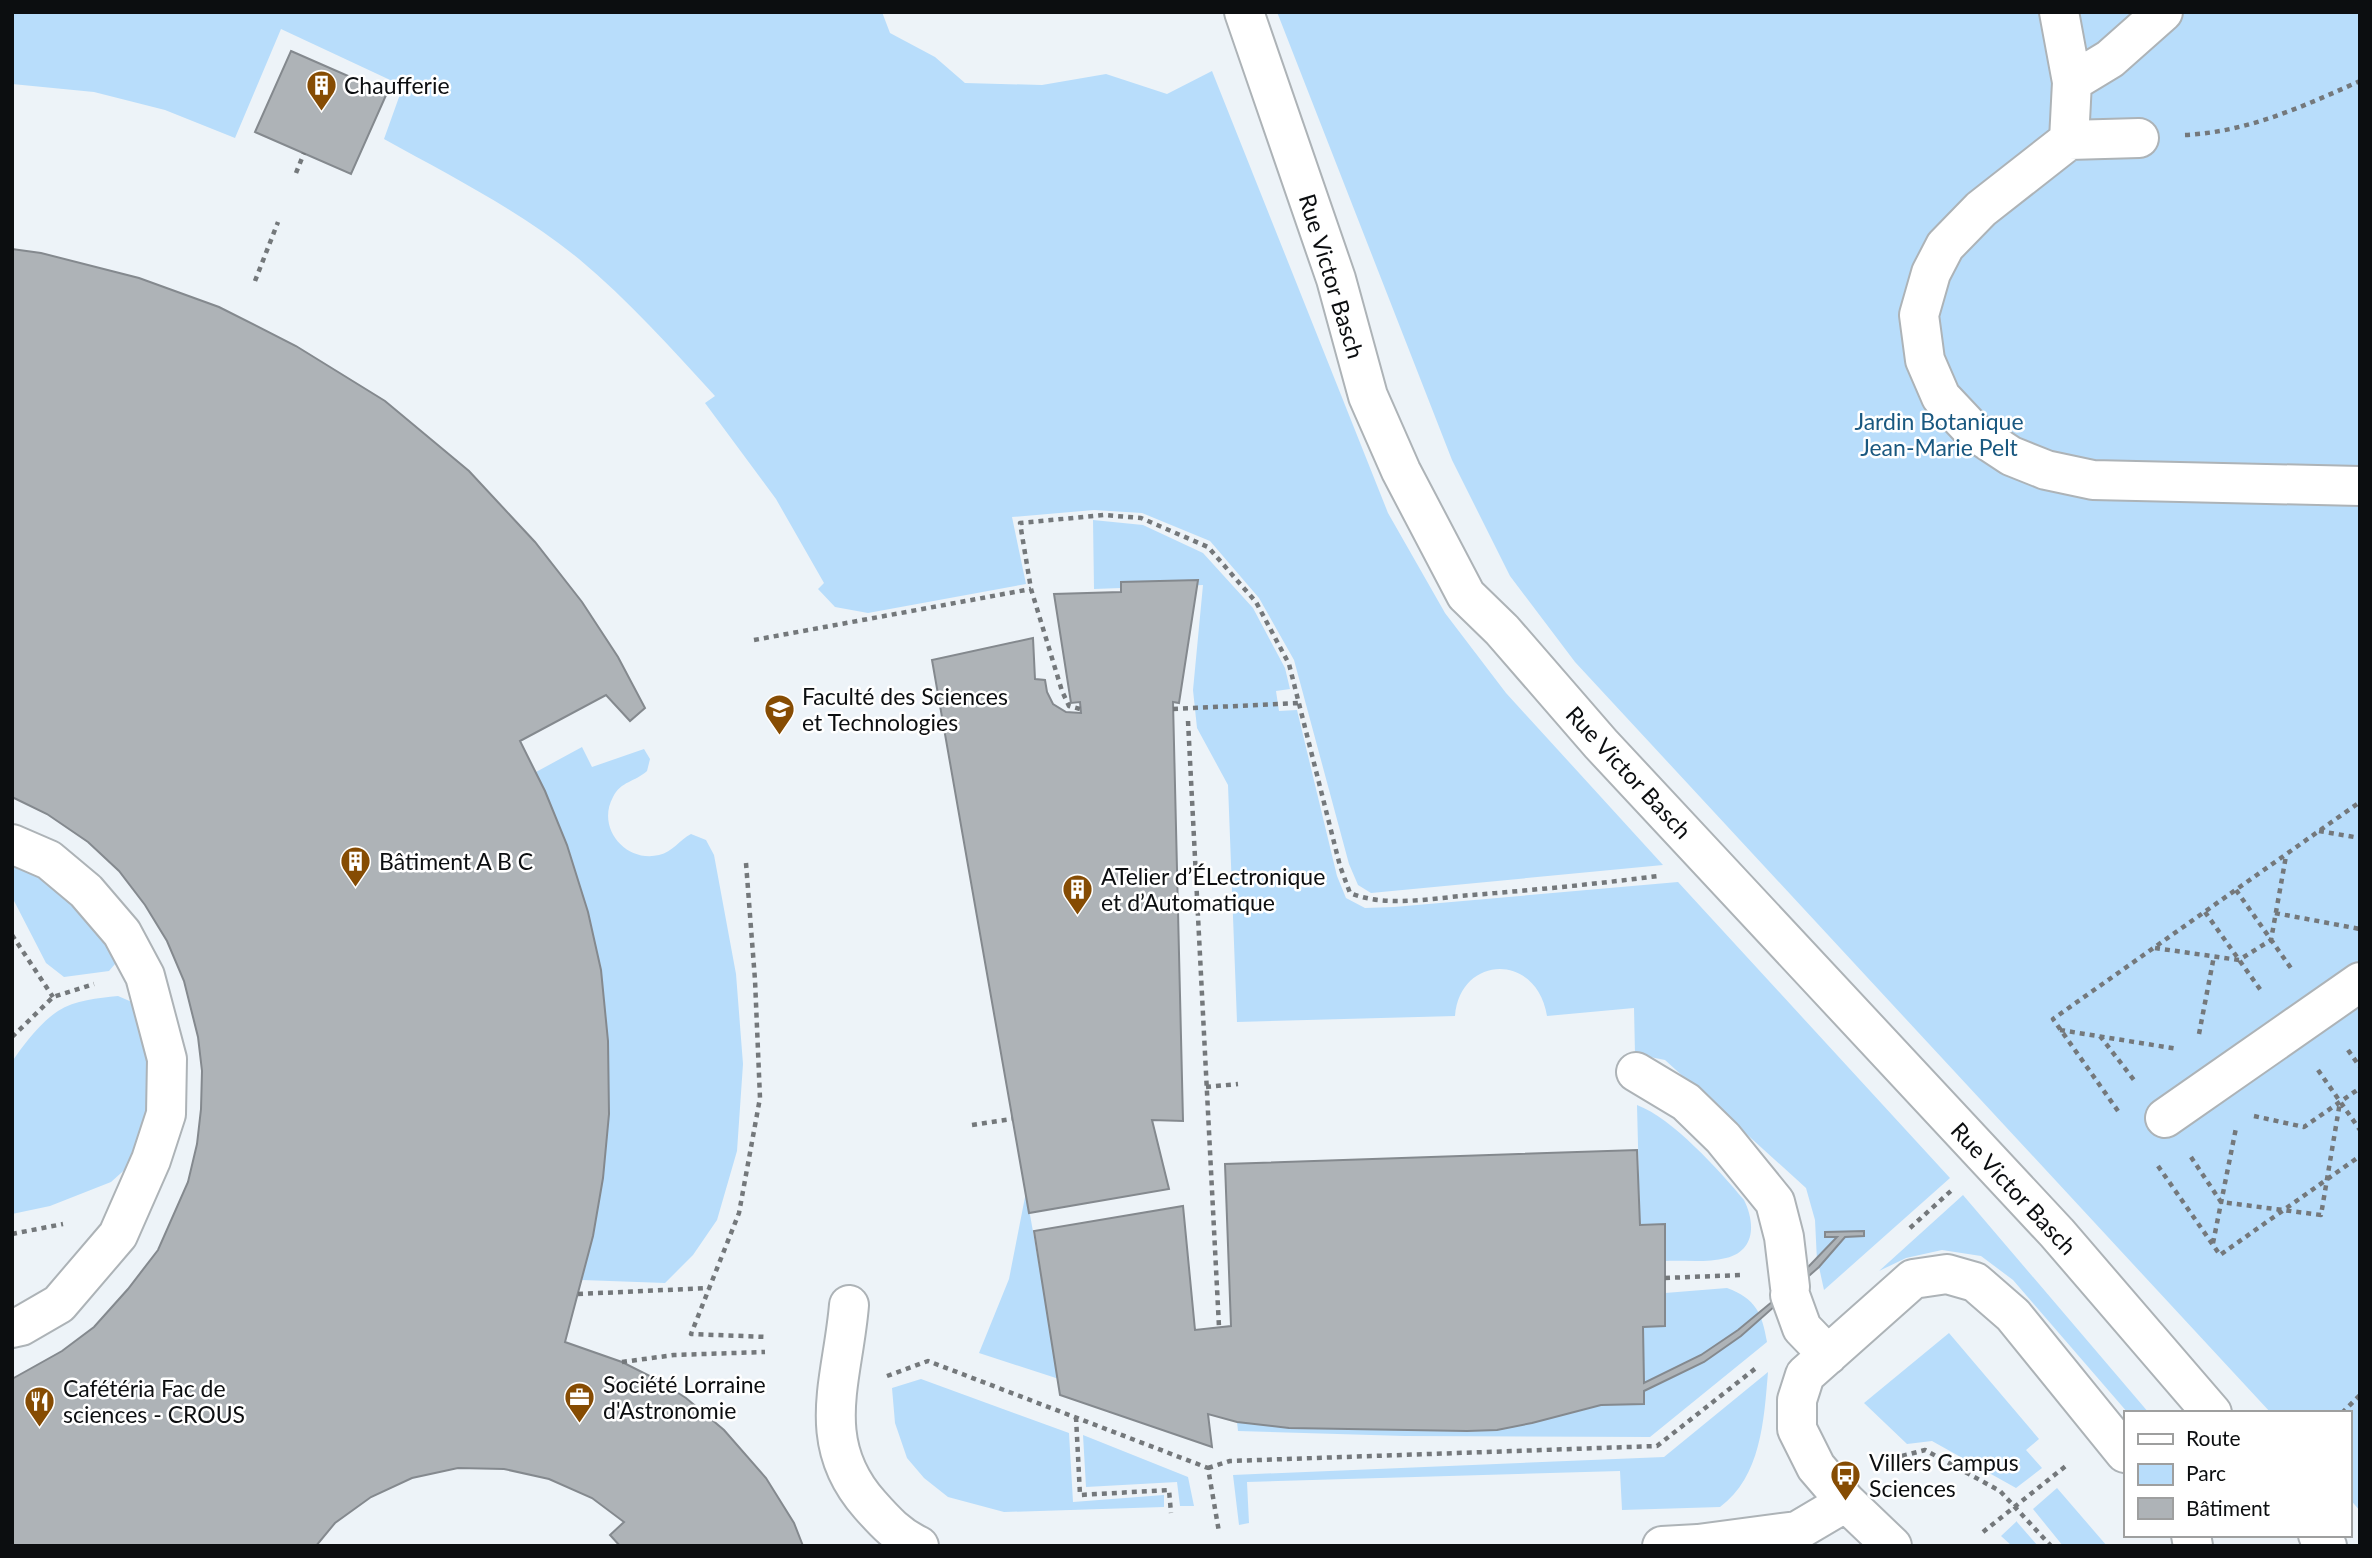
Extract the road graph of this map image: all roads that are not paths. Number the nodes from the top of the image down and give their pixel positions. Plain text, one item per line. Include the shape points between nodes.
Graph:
1 (1244, 12) edge
2 (2059, 12) edge
3 (2163, 12) edge
4 (2072, 82) junction
5 (2139, 138) road end
6 (2069, 140) junction
7 (2360, 486) edge
8 (12, 844) edge
9 (2360, 982) edge
10 (1636, 1072) dead end
11 (2165, 1118) road end
12 (849, 1305) dead end
13 (1799, 1308) junction
14 (12, 1328) edge
15 (2210, 1411) edge
16 (2124, 1452) edge
17 (1846, 1502) junction
18 (919, 1546) edge
19 (1662, 1546) edge
20 (1892, 1546) edge

1 - 15 street, Rue Victor Basch via 1336,279 1368,396 1401,471 1466,595 2057,1233
2 - 4 street
3 - 4 street via 2110,59
4 - 6 street
5 - 6 street
6 - 7 street via 1981,209 1945,246 1931,273 1919,315 1925,360 1941,397 1973,431 2011,456 2046,470 2093,480
8 - 14 street via 48,860 86,891 121,933 145,976 167,1059 166,1114 118,1235 59,1304
9 - 11 street
10 - 13 street via 1686,1102 1723,1138 1775,1202
12 - 18 street via 835,1412 836,1438 860,1494 898,1534
13 - 16 street via 1913,1279 1947,1274 1975,1282 2013,1315
13 - 17 street via 1805,1375 1797,1399 1797,1429 1816,1467
17 - 19 street via 1797,1531
17 - 20 street

